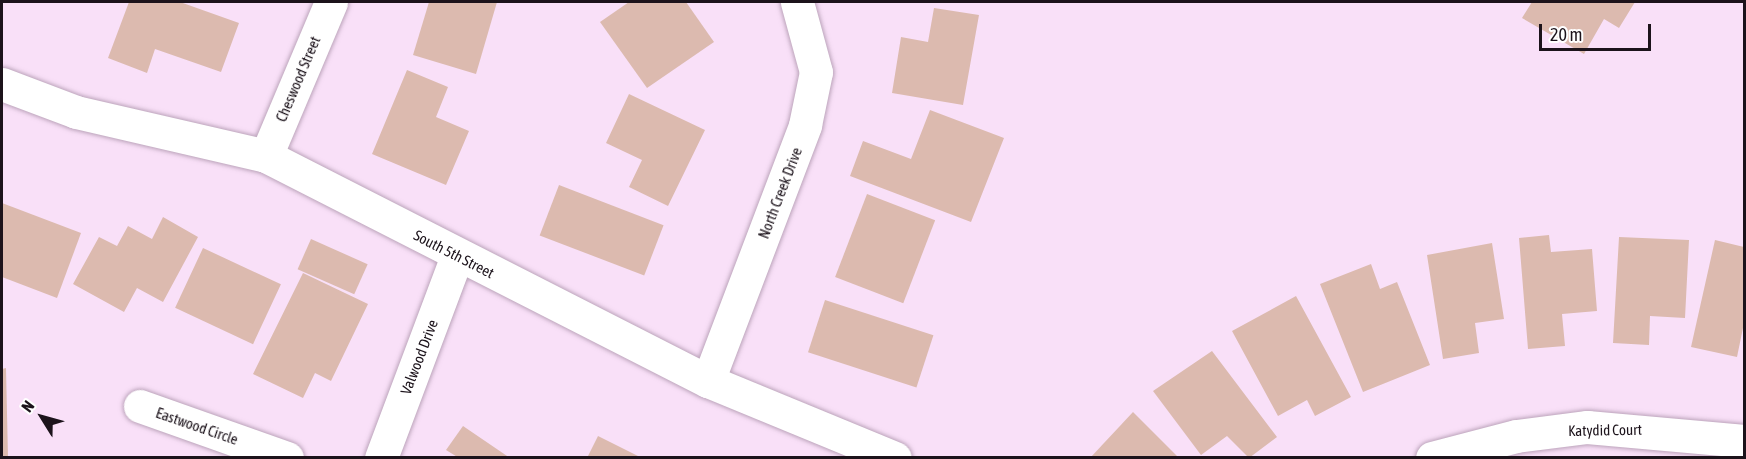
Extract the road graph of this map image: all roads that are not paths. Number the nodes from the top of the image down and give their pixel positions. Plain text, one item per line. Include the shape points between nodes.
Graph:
1 (331, 2) edge
2 (797, 2) edge
3 (2, 84) edge
4 (266, 156) junction
5 (457, 256) junction
6 (708, 381) junction
7 (140, 406) dead end
8 (1744, 441) edge
9 (287, 458) edge
10 (381, 458) edge
11 (895, 458) edge
12 (1432, 458) edge

1 - 4 street, Cheswood Street
2 - 6 street, North Creek Drive via 816,72 806,125
3 - 4 street, South 5th Street via 76,112
4 - 5 street, South 5th Street
5 - 6 street, South 5th Street
5 - 10 street, Valwood Drive
6 - 11 street, South 5th Street
7 - 9 street, Eastwood Circle
8 - 12 street, Katydid Court via 1587,427 1516,436

